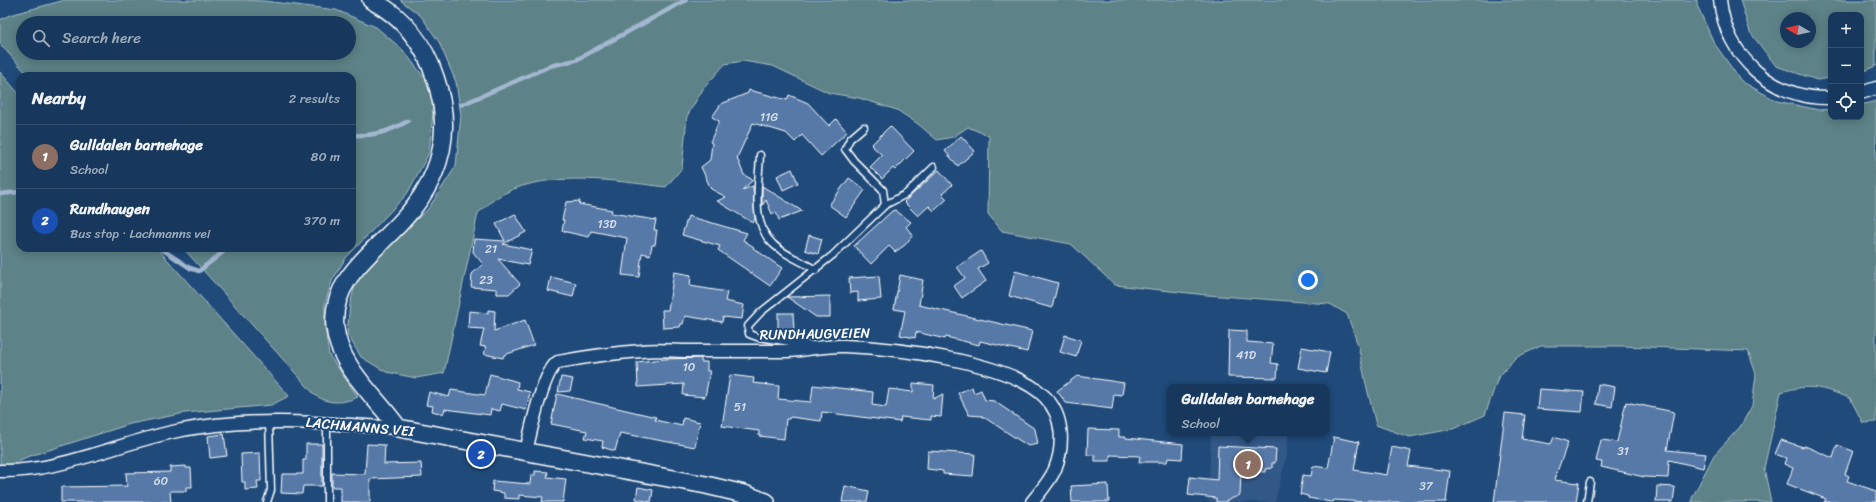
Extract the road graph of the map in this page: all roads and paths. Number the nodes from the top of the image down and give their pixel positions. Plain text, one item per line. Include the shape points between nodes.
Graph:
1 (371, 0) edge
2 (1720, 0) edge
3 (1876, 88) edge
4 (1864, 92) edge
5 (1828, 98) edge
6 (864, 127) dead end
7 (760, 155) dead end
8 (934, 167) dead end
9 (885, 205) junction
10 (816, 270) junction
11 (819, 347) junction
12 (269, 421) junction
13 (327, 423) junction
14 (398, 428) junction
15 (526, 452) junction
16 (0, 471) edge
17 (1590, 482) dead end
18 (267, 502) edge
19 (327, 502) edge
20 (766, 502) edge
21 (1032, 502) edge
22 (1587, 502) edge

1 - 14 street via 397,18 425,53 438,85 443,116 442,148 430,183 402,222 351,274 343,287 335,311 335,327 344,356 360,382
2 - 5 street via 1729,37 1755,71 1776,86 1795,94
3 - 4 street
6 - 9 lane via 850,139 844,149 883,190
7 - 10 lane via 759,222 765,236 774,245
8 - 9 lane via 906,194
9 - 10 lane
10 - 11 lane via 761,312 748,326 749,334 758,337
11 - 15 street, RUNDHAUGVEIEN via 792,351 642,351 558,362 553,365 545,384
11 - 21 street, RUNDHAUGVEIEN via 886,348 972,364 1011,376 1044,396 1056,413 1061,437 1060,450 1054,470
12 - 13 street, LACHMANNS VEI
12 - 16 street, LACHMANNS VEI via 215,424 176,431 54,465
12 - 18 lane via 271,490
13 - 14 street, LACHMANNS VEI
13 - 19 lane
14 - 15 street, LACHMANNS VEI
15 - 20 street, LACHMANNS VEI via 706,485
17 - 22 lane

